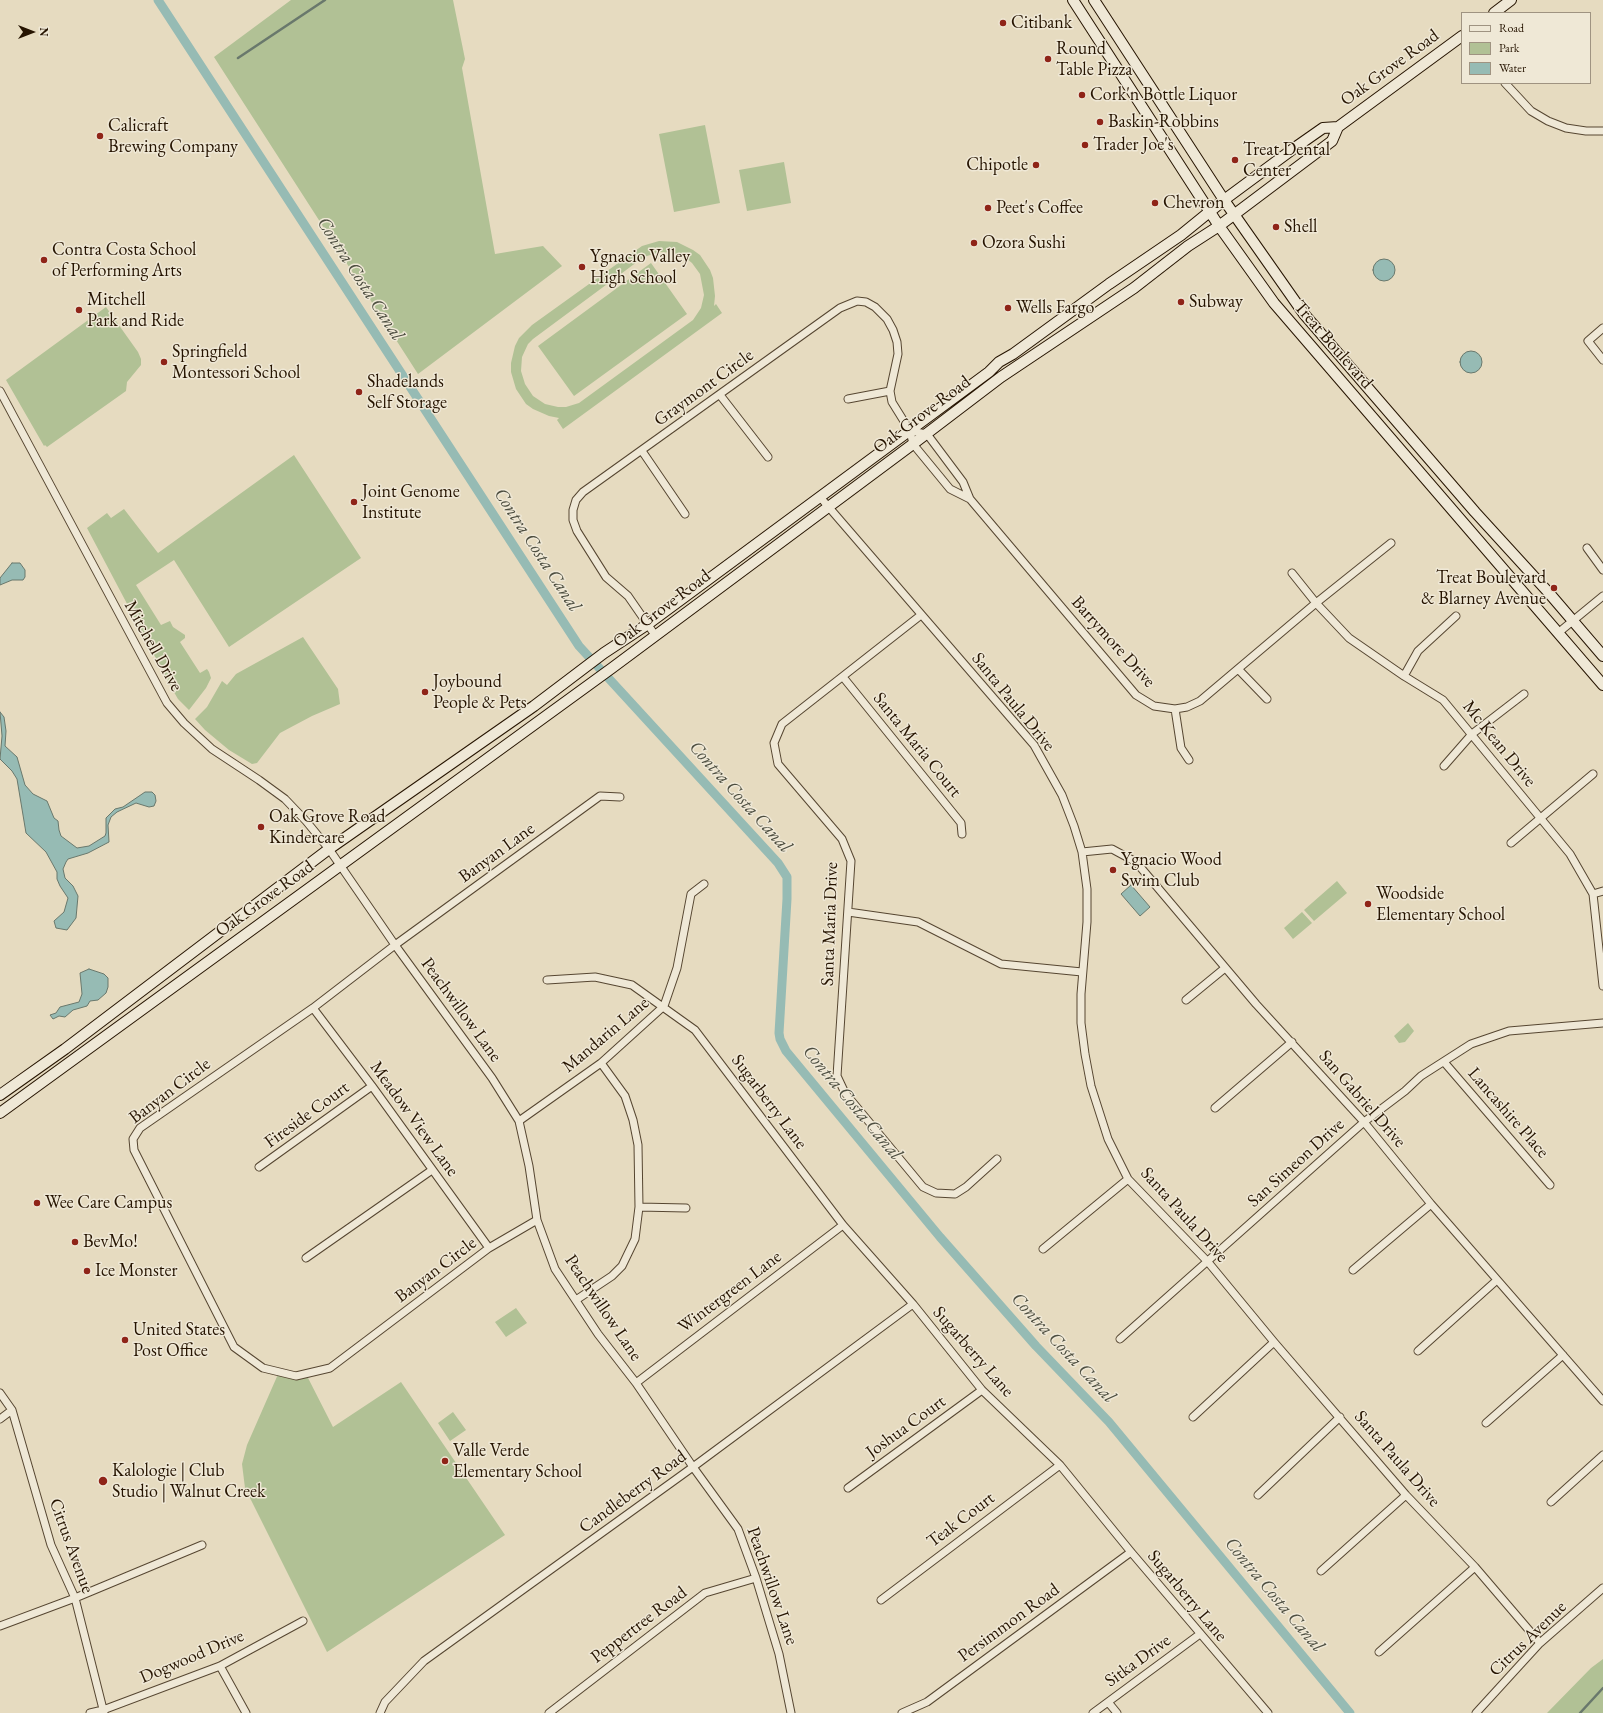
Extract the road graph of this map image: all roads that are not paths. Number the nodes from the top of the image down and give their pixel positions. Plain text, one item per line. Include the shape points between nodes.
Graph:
1 (1073, 0) edge
2 (1094, 0) edge
3 (1512, 0) edge
4 (1495, 12) edge
5 (1461, 37) edge
6 (1506, 84) edge
7 (1338, 127) junction
8 (1603, 131) edge
9 (1224, 200) junction
10 (1210, 212) junction
11 (1234, 214) junction
12 (1219, 226) junction
13 (1603, 328) edge
14 (1603, 360) edge
15 (0, 391) edge
16 (890, 391) junction
17 (720, 395) junction
18 (848, 399) dead end
19 (910, 431) junction
20 (927, 434) junction
21 (913, 444) junction
22 (642, 452) junction
23 (768, 457) dead end
24 (820, 497) junction
25 (970, 499) junction
26 (828, 507) junction
27 (685, 514) dead end
28 (1391, 543) dead end
29 (1587, 548) dead end
30 (1603, 570) edge
31 (1292, 573) dead end
32 (1603, 596) edge
33 (1316, 603) junction
34 (921, 615) junction
35 (1456, 616) dead end
36 (1572, 620) junction
37 (648, 624) junction
38 (1558, 633) junction
39 (655, 635) junction
40 (1603, 656) edge
41 (1239, 670) junction
42 (576, 676) junction
43 (1404, 676) junction
44 (843, 677) junction
45 (1603, 685) edge
46 (1524, 694) dead end
47 (1267, 699) dead end
48 (1175, 709) junction
49 (545, 715) junction
50 (1472, 734) junction
51 (1189, 760) dead end
52 (1444, 766) dead end
53 (1593, 774) dead end
54 (620, 797) dead end
55 (1541, 819) junction
56 (962, 834) dead end
57 (1511, 843) dead end
58 (329, 849) junction
59 (1082, 852) junction
60 (341, 866) junction
61 (704, 884) dead end
62 (1603, 891) edge
63 (1593, 894) junction
64 (848, 912) junction
65 (395, 945) junction
66 (1225, 968) junction
67 (1082, 972) junction
68 (547, 980) dead end
69 (1603, 986) edge
70 (1186, 1000) dead end
71 (664, 1006) junction
72 (313, 1008) junction
73 (1603, 1023) edge
74 (1292, 1042) junction
75 (1444, 1062) junction
76 (601, 1063) junction
77 (372, 1086) junction
78 (0, 1095) edge
79 (1215, 1108) dead end
80 (0, 1113) edge
81 (519, 1121) junction
82 (1364, 1122) junction
83 (997, 1159) dead end
84 (260, 1168) dead end
85 (432, 1170) junction
86 (1128, 1179) junction
87 (1550, 1185) dead end
88 (1431, 1204) junction
89 (639, 1208) junction
90 (686, 1208) dead end
91 (537, 1220) junction
92 (843, 1225) junction
93 (489, 1248) junction
94 (1043, 1249) dead end
95 (306, 1258) dead end
96 (1208, 1262) junction
97 (1353, 1270) dead end
98 (1497, 1280) junction
99 (576, 1300) junction
100 (913, 1304) junction
101 (1120, 1339) dead end
102 (1274, 1342) junction
103 (1418, 1350) dead end
104 (1563, 1354) junction
105 (636, 1383) junction
106 (982, 1390) junction
107 (0, 1393) edge
108 (1603, 1401) edge
109 (12, 1410) junction
110 (1193, 1417) dead end
111 (1340, 1417) junction
112 (0, 1419) edge
113 (1486, 1423) dead end
114 (1603, 1455) edge
115 (1060, 1465) junction
116 (693, 1467) junction
117 (848, 1488) dead end
118 (1258, 1495) dead end
119 (1406, 1495) junction
120 (1551, 1502) dead end
121 (202, 1545) dead end
122 (1131, 1552) junction
123 (1476, 1567) junction
124 (1321, 1571) dead end
125 (756, 1578) junction
126 (1603, 1588) edge
127 (75, 1598) junction
128 (881, 1600) dead end
129 (304, 1622) dead end
130 (0, 1626) edge
131 (1200, 1634) junction
132 (1540, 1643) junction
133 (1379, 1652) dead end
134 (220, 1666) junction
135 (1108, 1702) junction
136 (104, 1711) edge
137 (90, 1713) edge
138 (246, 1713) edge
139 (380, 1713) edge
140 (548, 1713) edge
141 (791, 1713) edge
142 (902, 1713) edge
143 (1093, 1713) edge
144 (1117, 1713) edge
145 (1268, 1713) edge
146 (1476, 1713) edge

1 - 10 main road, Treat Boulevard
2 - 9 main road, Treat Boulevard
3 - 4 main road
5 - 7 main road, Oak Grove Road
6 - 8 street via 1531,111 1548,121 1566,128
7 - 9 main road, Oak Grove Road via 1323,128
7 - 11 main road, Oak Grove Road via 1332,141
9 - 10 main road, Oak Grove Road
9 - 11 main road, Treat Boulevard
10 - 12 main road, Treat Boulevard
10 - 19 main road, Oak Grove Road via 999,362
11 - 12 main road, Oak Grove Road
11 - 36 main road, Treat Boulevard via 1304,314
12 - 20 main road, Oak Grove Road via 1188,246 1134,288 1001,377
12 - 38 main road, Treat Boulevard via 1274,303
13 - 14 street via 1588,341
15 - 58 street, Mitchell Drive via 167,703 212,749 285,799
16 - 17 street, Graymont Circle via 898,354 893,330 875,306 857,301 840,308
16 - 18 street
16 - 19 street via 892,402
17 - 22 street, Graymont Circle
17 - 23 street
19 - 20 street
19 - 21 street, Barrymore Drive
19 - 24 main road, Oak Grove Road
20 - 21 main road, Oak Grove Road
20 - 25 street, Barrymore Drive via 963,482
21 - 25 street, Barrymore Drive via 950,489
21 - 26 main road, Oak Grove Road
22 - 27 street
22 - 37 street, Graymont Circle via 582,492 572,510 578,531 606,577 628,596
24 - 26 street, Santa Paula Drive
24 - 37 main road, Oak Grove Road
25 - 48 street, Barrymore Drive via 1136,695 1154,706
26 - 34 street, Santa Paula Drive
26 - 39 main road, Oak Grove Road
28 - 33 street, Barrymore Drive
29 - 30 street
31 - 33 street, Mc Kean Drive
32 - 36 street
33 - 41 street, Barrymore Drive
33 - 43 street, Mc Kean Drive via 1349,638
34 - 44 street, Santa Maria Drive
34 - 59 street, Santa Paula Drive via 1034,745 1062,795
35 - 43 street via 1418,651
36 - 38 street
36 - 40 main road, Treat Boulevard
37 - 39 street, Graymont Circle
37 - 42 main road, Oak Grove Road via 600,656
38 - 45 main road, Treat Boulevard
39 - 49 main road, Oak Grove Road
41 - 47 street
41 - 48 street, Barrymore Drive via 1200,701
42 - 49 main road via 576,682 548,703
42 - 58 main road, Oak Grove Road
43 - 50 street, Mc Kean Drive via 1443,700
44 - 56 street, Santa Maria Court via 962,823
44 - 64 street, Santa Maria Drive via 782,724 774,743 778,764 842,839 851,861
46 - 50 street
48 - 51 street via 1181,748
49 - 60 main road, Oak Grove Road
50 - 52 street
50 - 55 street, Mc Kean Drive
53 - 55 street
54 - 65 street, Banyan Lane via 600,796
55 - 57 street
55 - 63 street, Mc Kean Drive via 1570,854
58 - 60 street, Mitchell Drive
58 - 78 main road, Oak Grove Road via 65,1050
59 - 66 street, San Gabriel Drive via 1112,849 1136,862
59 - 67 street, Santa Paula Drive via 1088,904
60 - 65 street, Peachwillow Lane
60 - 80 main road, Oak Grove Road
61 - 71 street, Mandarin Lane via 691,894 677,968
62 - 63 street
63 - 69 street, Mc Kean Drive
64 - 67 street via 918,922 1001,964
64 - 83 street, Santa Maria Drive via 837,1076 845,1092 923,1188 936,1193 955,1194 966,1188
65 - 72 street, Banyan Circle
65 - 81 street, Peachwillow Lane via 492,1078
66 - 70 street
66 - 74 street, San Gabriel Drive
67 - 86 street, Santa Paula Drive via 1081,1023 1091,1086 1108,1138
68 - 71 street, Sugarberry Lane via 594,977 609,980 632,986
71 - 76 street, Mandarin Lane
71 - 92 street, Sugarberry Lane via 695,1030
72 - 77 street, Meadow View Lane
72 - 93 street, Banyan Circle via 140,1128 133,1139 134,1150 234,1347 263,1368 296,1376 330,1368
73 - 75 street, San Simeon Drive via 1509,1031 1471,1044
74 - 79 street
74 - 82 street, San Gabriel Drive
75 - 82 street, San Simeon Drive via 1421,1076 1406,1091
75 - 87 street, Lancashire Place
76 - 81 street, Mandarin Lane
76 - 89 street via 625,1096 634,1120 638,1145
77 - 84 street, Fireside Court
77 - 85 street, Meadow View Lane
81 - 91 street, Peachwillow Lane
82 - 88 street, San Gabriel Drive
82 - 96 street, San Simeon Drive
85 - 93 street, Meadow View Lane
85 - 95 street
86 - 94 street
86 - 96 street, Santa Paula Drive
88 - 97 street
88 - 98 street, San Gabriel Drive
89 - 90 street
89 - 99 street via 635,1239 622,1266 612,1276
91 - 93 street, Banyan Circle
91 - 99 street, Peachwillow Lane via 555,1269
92 - 100 street, Sugarberry Lane
92 - 105 street, Wintergreen Lane
96 - 101 street, San Simeon Drive
96 - 102 street, Santa Paula Drive
98 - 103 street
98 - 104 street, San Gabriel Drive
99 - 105 street, Peachwillow Lane via 598,1334
100 - 106 street, Sugarberry Lane
100 - 116 street, Candleberry Road
102 - 110 street
102 - 111 street, Santa Paula Drive
104 - 108 street, San Gabriel Drive
104 - 113 street
105 - 116 street, Peachwillow Lane
106 - 115 street, Sugarberry Lane
106 - 117 street, Joshua Court
107 - 109 street, Citrus Avenue
109 - 112 street
109 - 127 street, Citrus Avenue via 51,1545
111 - 118 street
111 - 119 street, Santa Paula Drive
114 - 120 street
115 - 122 street, Sugarberry Lane
115 - 128 street, Teak Court
116 - 125 street, Peachwillow Lane via 738,1529
116 - 139 street, Candleberry Road via 424,1661 385,1702
119 - 123 street, Santa Paula Drive
119 - 124 street
121 - 127 street
122 - 131 street, Sugarberry Lane
122 - 142 street, Persimmon Road via 928,1702
123 - 132 street, Santa Paula Drive
123 - 133 street
125 - 140 street, Peppertree Road via 705,1593
125 - 141 street, Peachwillow Lane via 780,1654
126 - 132 street, Citrus Avenue
127 - 130 street
127 - 136 street, Citrus Avenue
129 - 134 street, Dogwood Drive
131 - 135 street, Sitka Drive
131 - 145 street, Sugarberry Lane
132 - 146 street, Citrus Avenue
134 - 136 street, Dogwood Drive
134 - 138 street
135 - 143 street, Sitka Drive
135 - 144 street
136 - 137 street, Dogwood Drive

